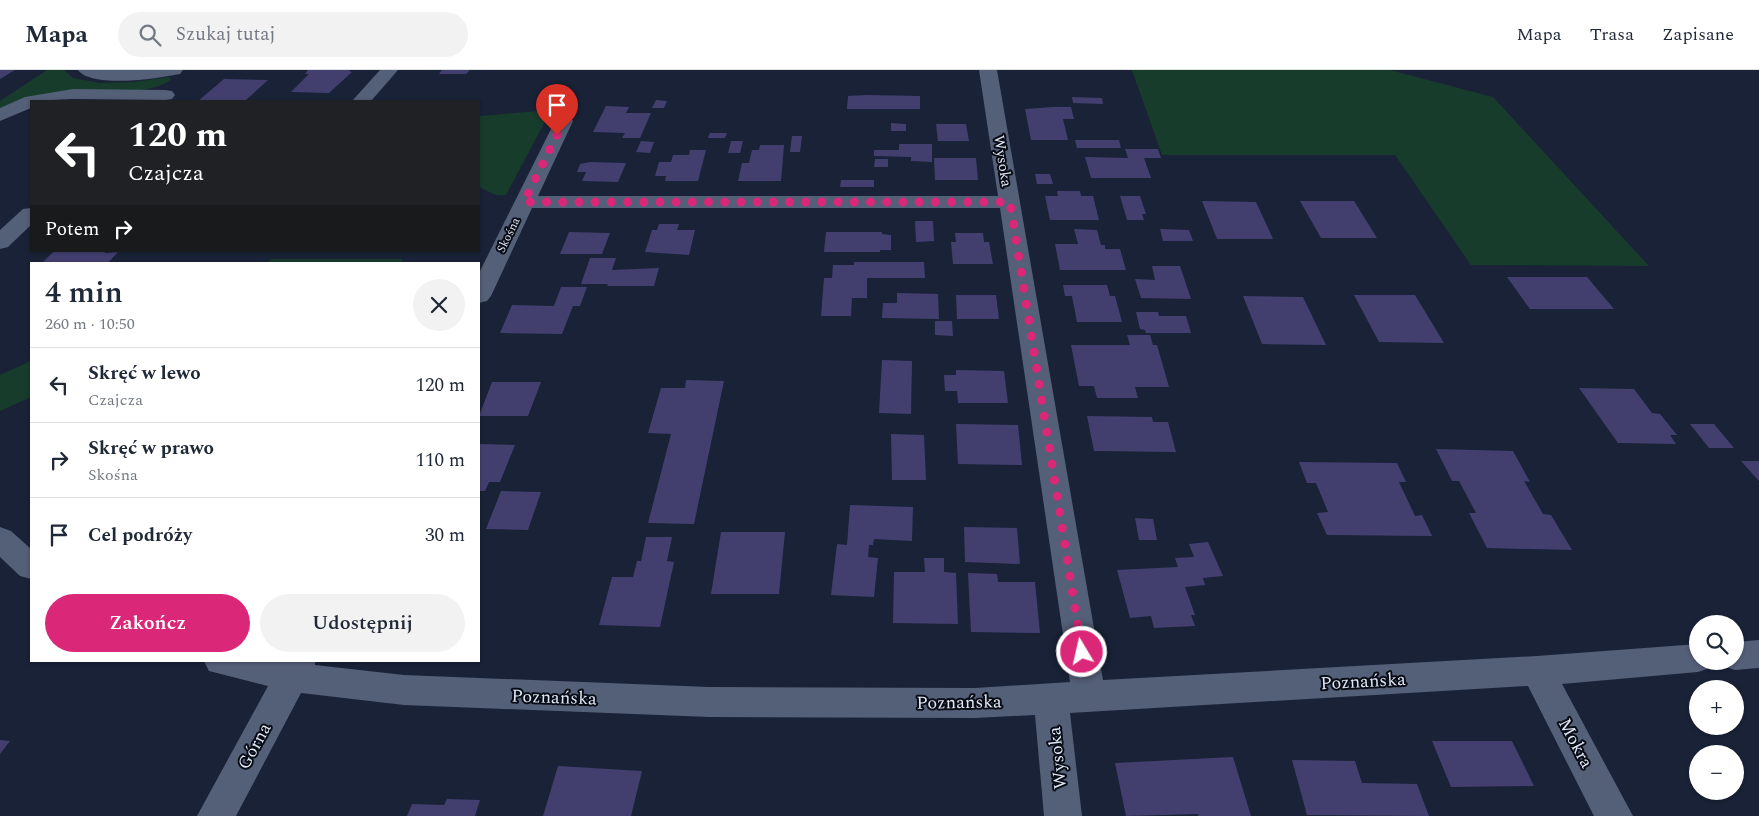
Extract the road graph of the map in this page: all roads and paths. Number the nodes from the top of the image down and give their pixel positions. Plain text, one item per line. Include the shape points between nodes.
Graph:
1 (87, 70) edge
2 (389, 70) edge
3 (988, 70) edge
4 (181, 73) edge
5 (162, 98) edge
6 (38, 100) edge
7 (362, 100) edge
8 (30, 102) edge
9 (0, 115) edge
10 (564, 121) dead end
11 (524, 202) junction
12 (1010, 202) junction
13 (27, 218) edge
14 (0, 222) edge
15 (0, 242) edge
16 (480, 294) edge
17 (0, 539) edge
18 (30, 566) edge
19 (1759, 654) edge
20 (1744, 655) edge
21 (1689, 659) edge
22 (230, 662) edge
23 (296, 669) edge
24 (1537, 671) junction
25 (1089, 697) junction
26 (1051, 700) junction
27 (216, 816) edge
28 (1063, 816) edge
29 (1614, 816) edge

1 - 4 street via 125,76
2 - 7 street
3 - 12 street, Wysoka
4 - 5 street
5 - 6 street via 73,94
8 - 9 street
10 - 11 street, Skośna
11 - 12 street
11 - 16 street, Skośna
12 - 25 street, Wysoka
13 - 14 street
13 - 15 street
17 - 18 street
19 - 20 street
21 - 24 street, Poznańska
22 - 23 street, Poznańska
23 - 26 street, Poznańska via 404,690 700,701
23 - 27 street, Górna
24 - 25 street, Poznańska
24 - 29 street, Mokra
25 - 26 street, Poznańska
26 - 28 street, Wysoka

